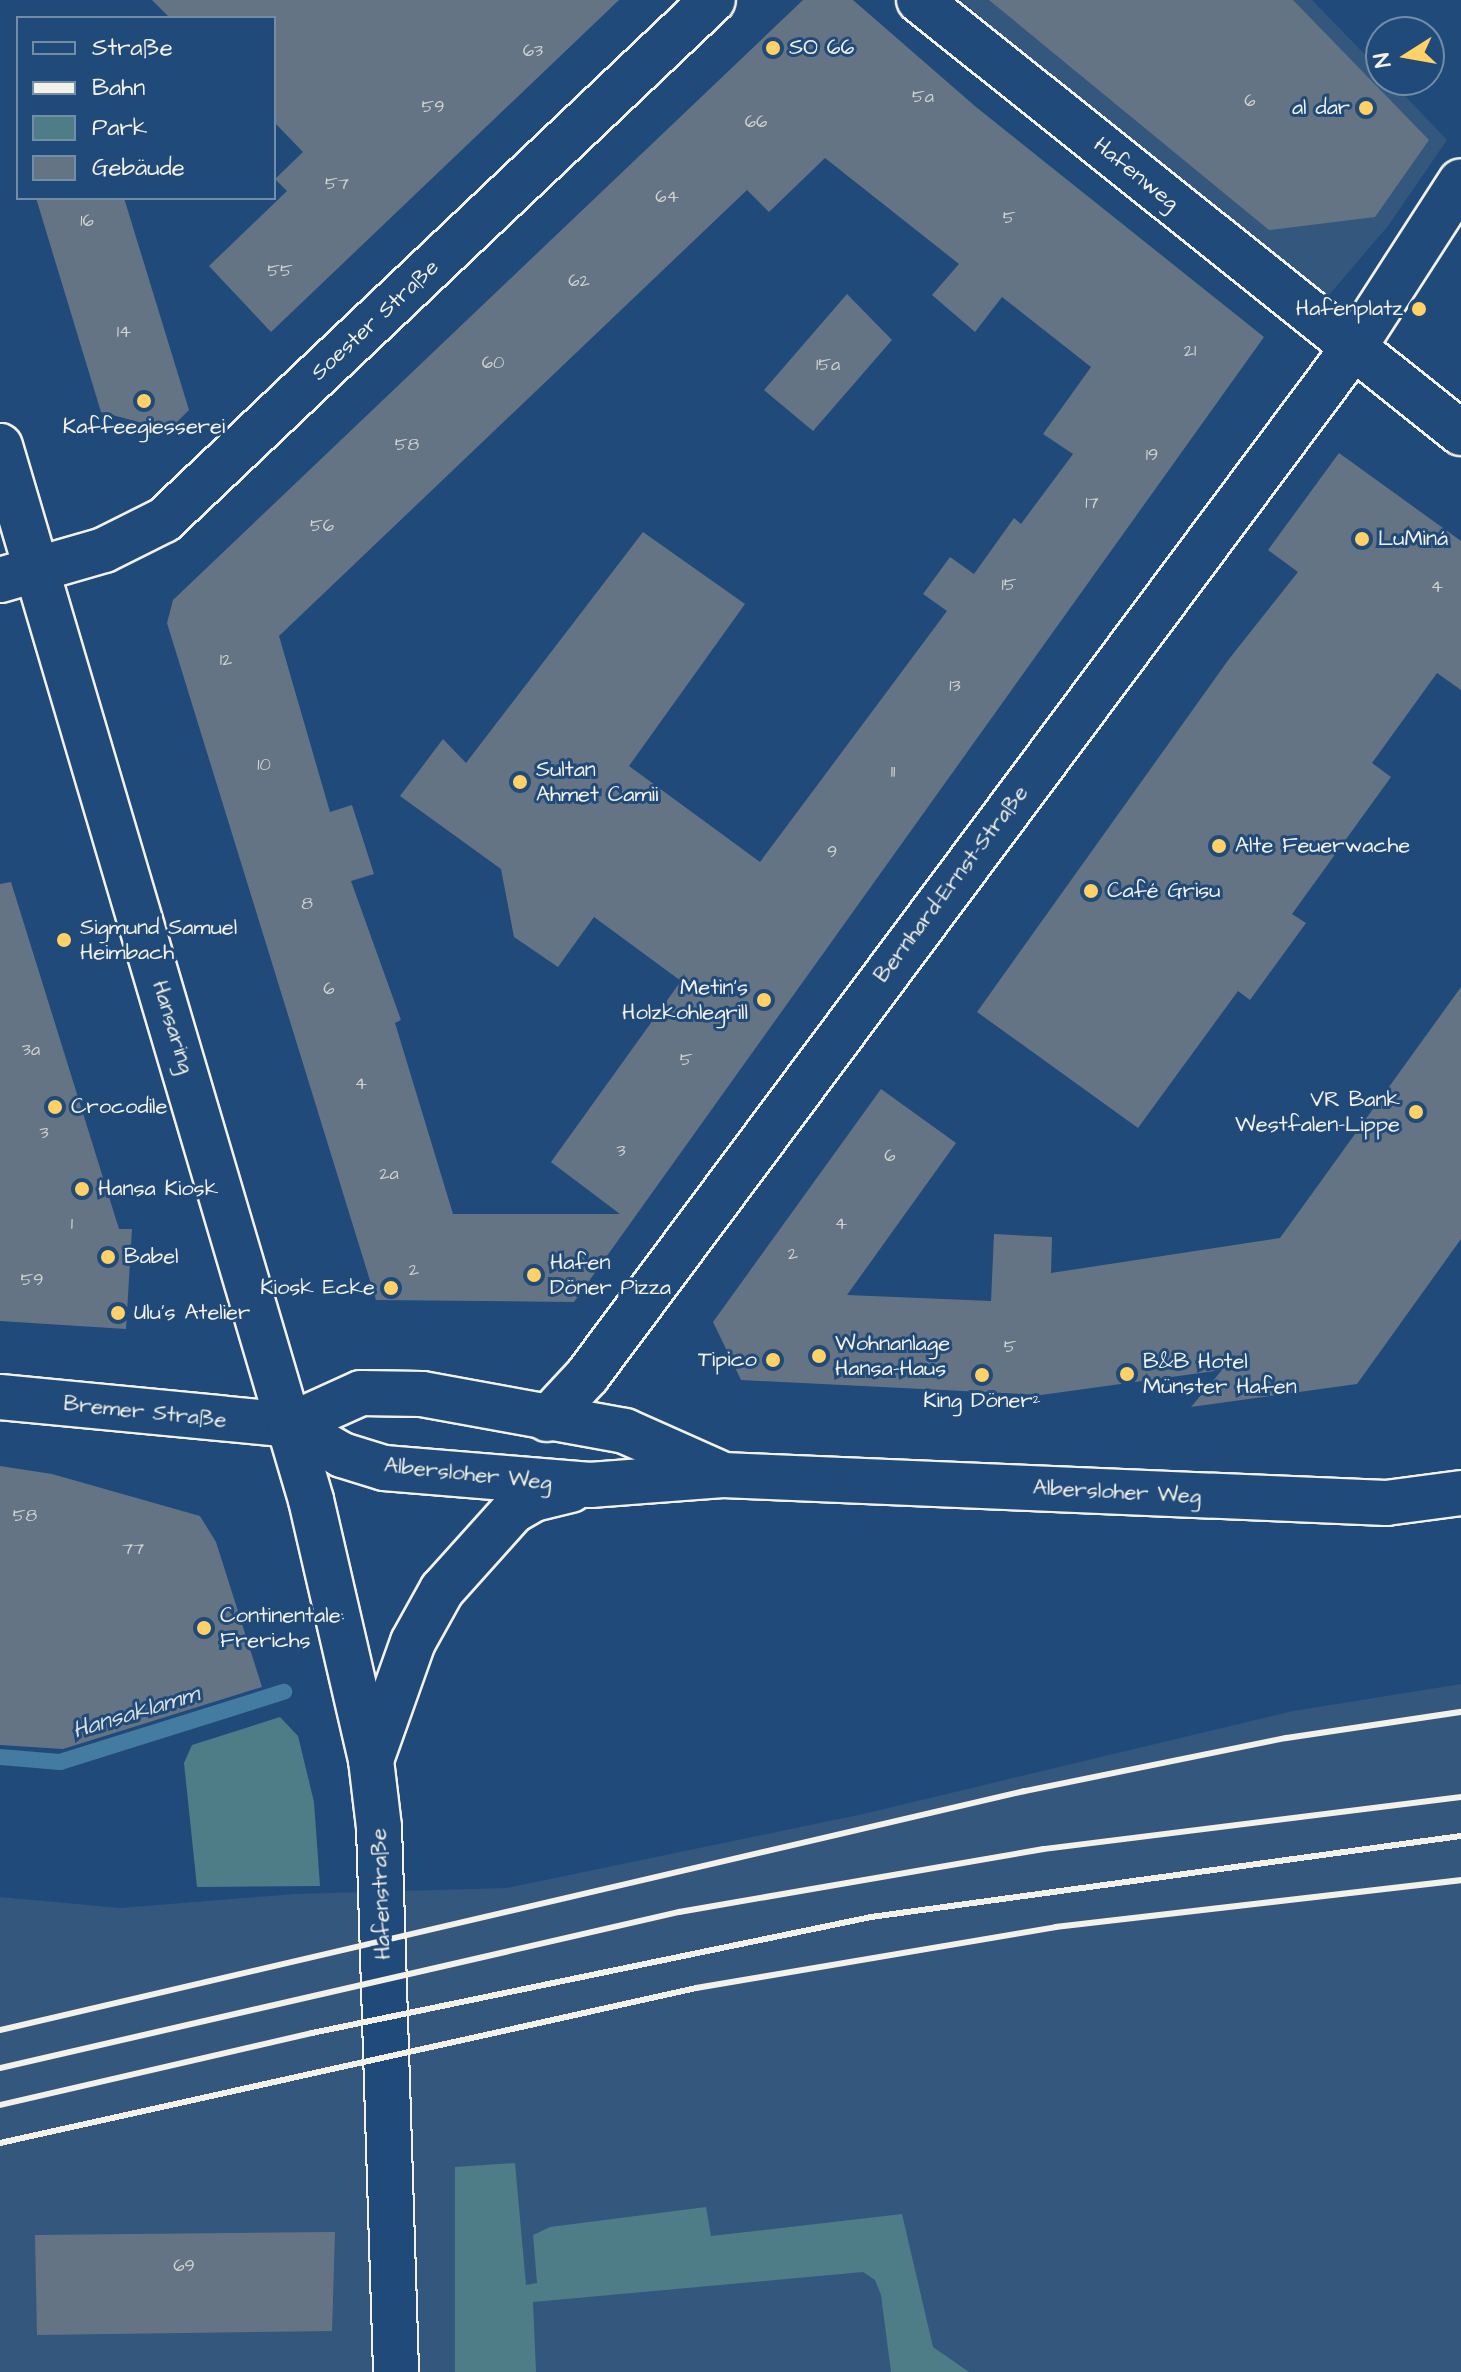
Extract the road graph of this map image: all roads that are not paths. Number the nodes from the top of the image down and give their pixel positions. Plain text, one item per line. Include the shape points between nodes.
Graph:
1 (713, 0) edge
2 (919, 0) edge
3 (1461, 181) edge
4 (1354, 347) junction
5 (1461, 433) edge
6 (0, 446) edge
7 (19, 576) edge
8 (0, 1397) edge
9 (547, 1419) junction
10 (290, 1425) junction
11 (723, 1475) junction
12 (590, 1485) junction
13 (1461, 1493) edge
14 (371, 1760) junction
15 (396, 2372) edge

1 - 7 main road, Soester Straße via 164,520 104,550
2 - 4 main road, Hafenweg
3 - 4 main road, Bernhard-Ernst-Straße
4 - 5 main road
4 - 9 main road, Bernhard-Ernst-Straße via 587,1376
6 - 7 main road, Hansaring
7 - 10 main road, Hansaring
8 - 10 main road, Bremer Straße
9 - 10 main road, Albersloher Weg via 393,1392 361,1393
9 - 11 main road, Albersloher Weg via 625,1431
10 - 12 main road, Albersloher Weg via 342,1455 384,1468
10 - 14 main road, Hafenstraße
11 - 12 main road, Albersloher Weg
11 - 13 main road, Albersloher Weg via 1386,1503
12 - 14 main road via 534,1499 471,1553 413,1642
14 - 15 main road, Hafenstraße via 379,1827

